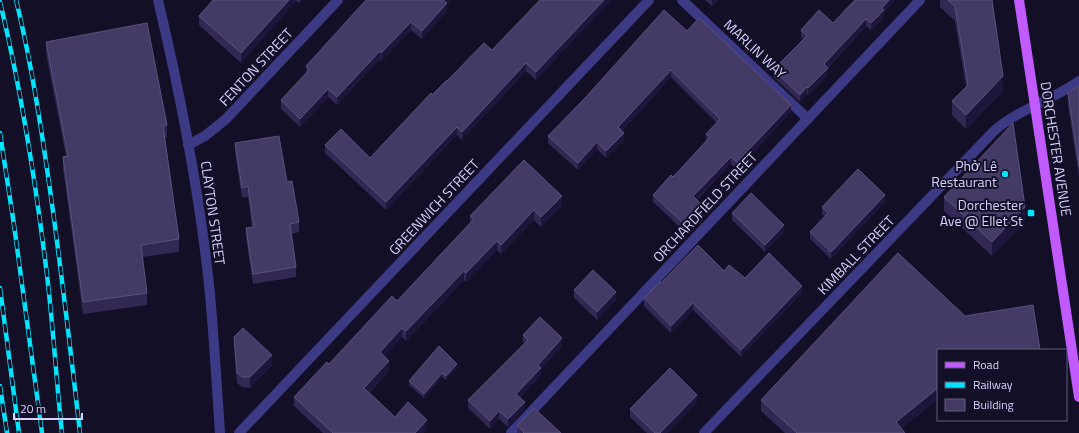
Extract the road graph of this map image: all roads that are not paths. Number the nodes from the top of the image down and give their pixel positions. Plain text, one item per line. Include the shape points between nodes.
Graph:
1 (158, 0) edge
2 (338, 0) edge
3 (648, 0) edge
4 (682, 0) edge
5 (920, 0) edge
6 (1019, 0) edge
7 (1079, 81) edge
8 (1035, 106) junction
9 (808, 119) junction
10 (188, 145) junction
11 (1079, 397) edge
12 (220, 433) edge
13 (239, 433) edge
14 (511, 433) edge
15 (704, 433) edge

1 - 10 street, CLAYTON STREET
2 - 10 street, FENTON STREET via 226,119 205,136
3 - 13 street, GREENWICH STREET
4 - 9 street, MARLIN WAY
5 - 9 street, ORCHARDFIELD STREET
6 - 8 main road, DORCHESTER AVENUE
7 - 8 street, KIMBALL STREET
8 - 11 main road, DORCHESTER AVENUE
8 - 15 street, KIMBALL STREET via 995,130
9 - 14 street, ORCHARDFIELD STREET
10 - 12 street, CLAYTON STREET via 210,294

